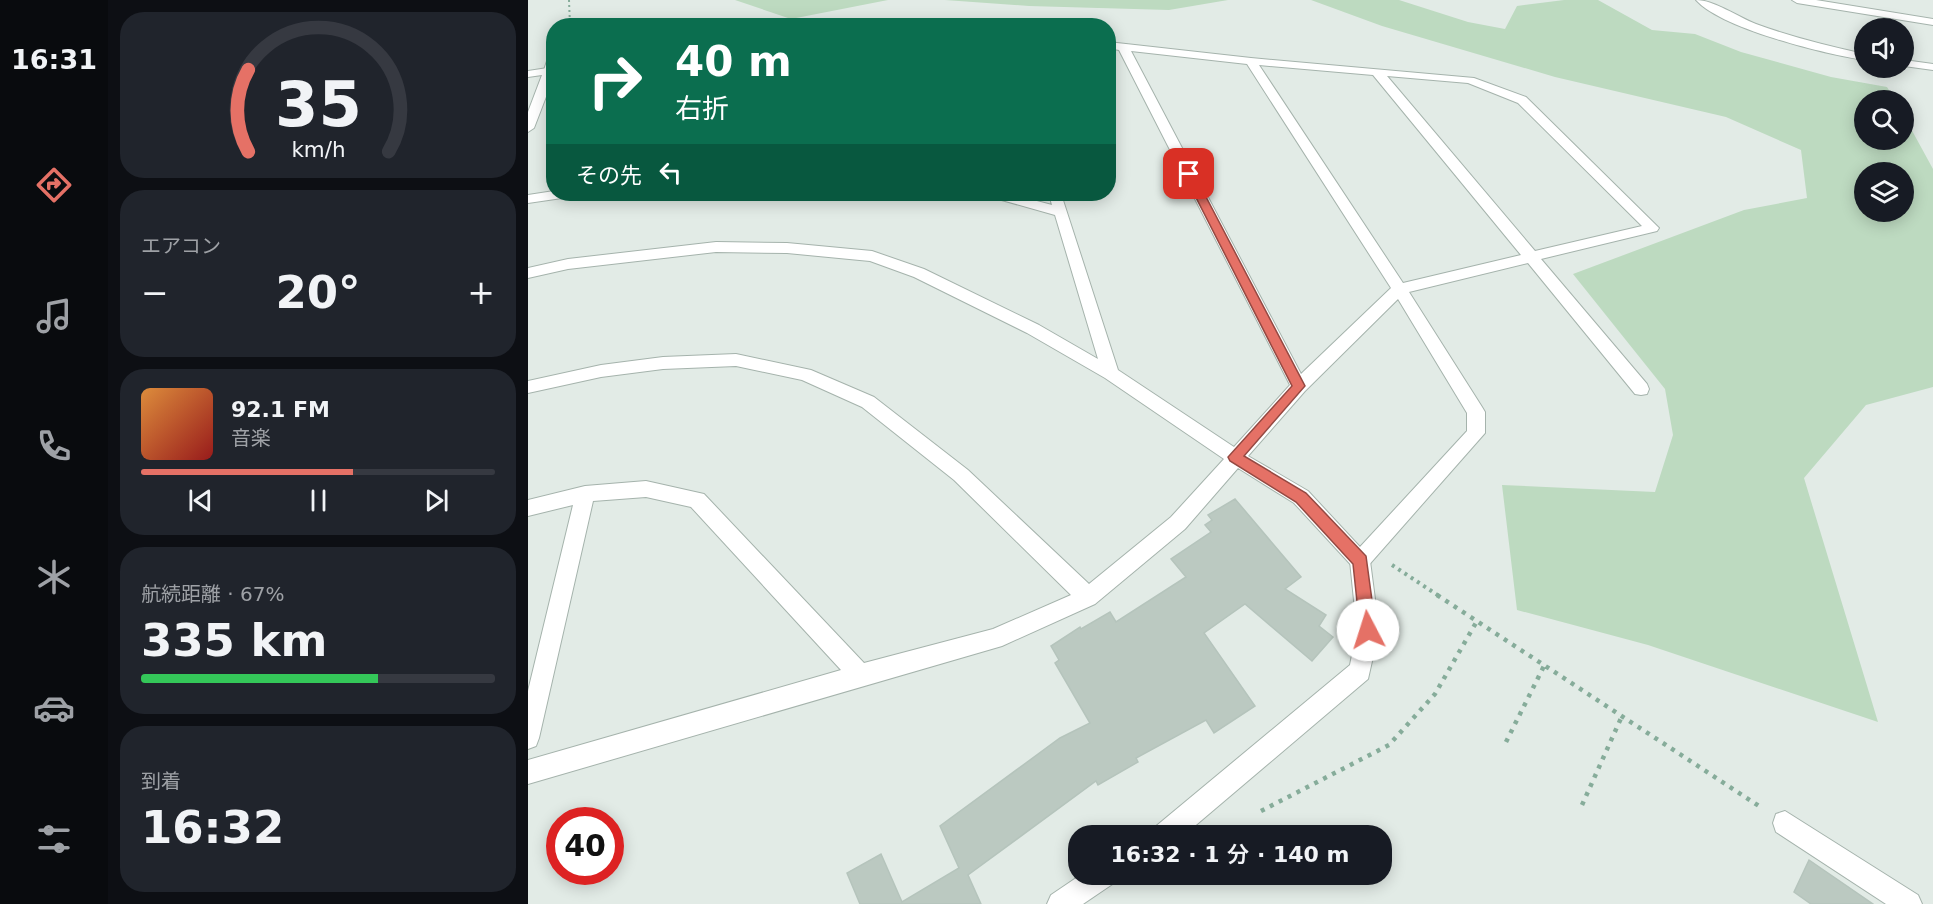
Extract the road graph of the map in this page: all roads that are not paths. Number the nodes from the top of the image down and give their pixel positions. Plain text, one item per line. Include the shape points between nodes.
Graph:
1 (1701, 0) edge
2 (1797, 0) edge
3 (1933, 22) edge
4 (1116, 46) edge
5 (1854, 54) edge
6 (1251, 61) junction
7 (1914, 64) edge
8 (1933, 67) edge
9 (546, 68) edge
10 (1377, 72) junction
11 (528, 74) edge
12 (546, 82) edge
13 (528, 129) edge
14 (546, 196) edge
15 (528, 199) edge
16 (1021, 201) edge
17 (1057, 201) edge
18 (1060, 212) junction
19 (1531, 258) junction
20 (528, 273) edge
21 (1400, 289) junction
22 (1111, 374) junction
23 (1299, 386) junction
24 (528, 387) edge
25 (1641, 389) dead end
26 (1235, 457) junction
27 (585, 494) junction
28 (528, 508) edge
29 (1365, 555) junction
30 (1088, 597) junction
31 (860, 675) junction
32 (528, 738) edge
33 (528, 772) edge
34 (1785, 823) road end
35 (1177, 825) edge
36 (1088, 885) edge
37 (1060, 904) edge
38 (1909, 904) edge

1 - 5 street via 1708,8 1743,23
2 - 3 street
4 - 6 street
4 - 23 street
6 - 10 street
6 - 21 street
7 - 8 street
9 - 11 street
10 - 19 street
10 - 19 street via 1470,80 1522,100 1652,228
12 - 13 street
14 - 15 street
16 - 18 street
17 - 18 street
18 - 22 street
19 - 21 street
19 - 25 street
20 - 22 street via 568,264 716,247 787,248 872,256 919,273 1033,329
21 - 23 street
21 - 29 street via 1476,412 1476,433
22 - 26 street
23 - 26 street
24 - 30 street via 600,371 663,363 736,360 805,374 868,402 961,475
26 - 29 street via 1301,497
26 - 30 street via 1178,524
27 - 28 street
27 - 31 street via 646,489 697,500
27 - 32 street
29 - 35 street via 1368,630 1360,671
30 - 31 street via 996,639
31 - 33 street
34 - 38 street
36 - 37 street

